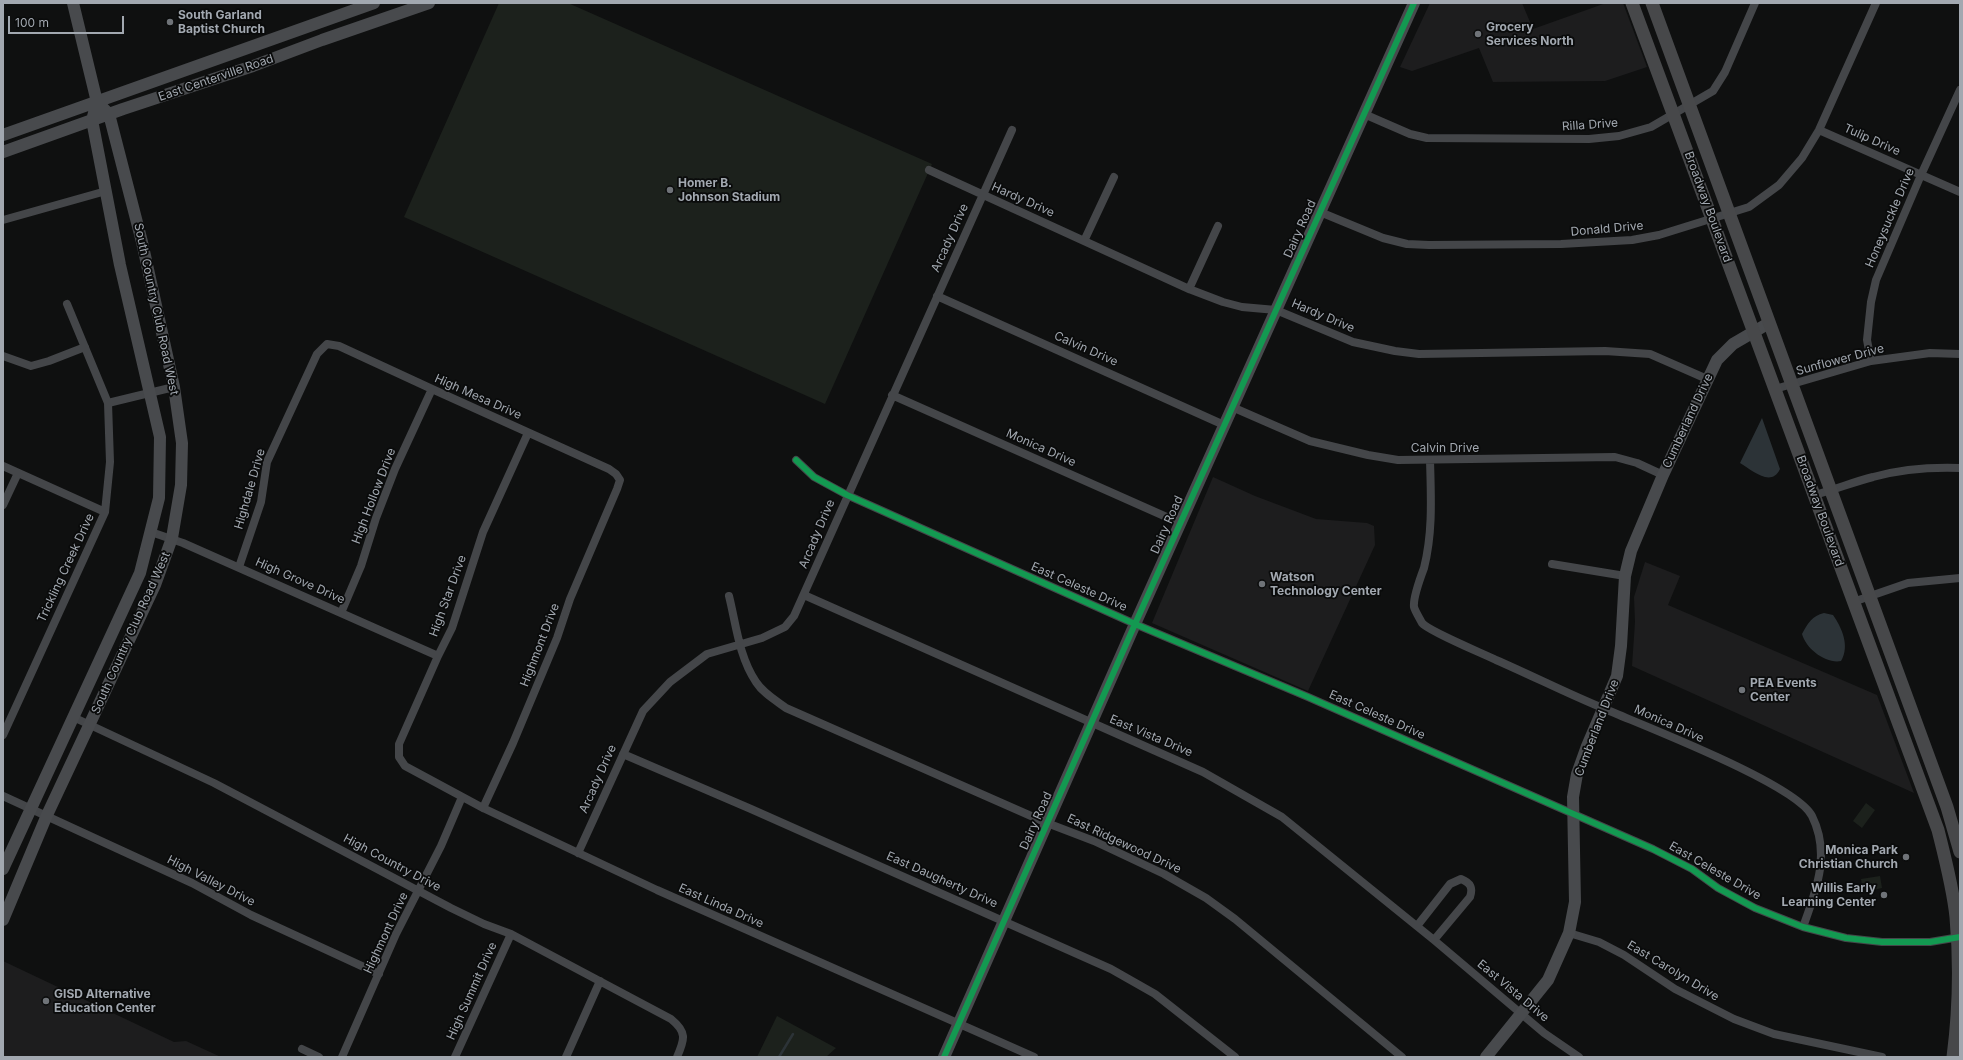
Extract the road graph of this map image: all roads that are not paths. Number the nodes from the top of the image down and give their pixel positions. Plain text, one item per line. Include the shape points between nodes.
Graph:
1 (73, 3) edge
2 (374, 3) edge
3 (429, 3) edge
4 (1414, 3) edge
5 (1632, 3) edge
6 (1652, 3) edge
7 (1755, 3) edge
8 (1876, 3) edge
9 (1960, 90) edge
10 (97, 102) junction
11 (1690, 105) junction
12 (109, 114) junction
13 (1364, 114) junction
14 (1674, 115) junction
15 (92, 120) junction
16 (1012, 130) dead end
17 (1819, 130) junction
18 (3, 135) edge
19 (3, 152) edge
20 (929, 170) dead end
21 (1921, 175) junction
22 (1114, 176) dead end
23 (106, 191) junction
24 (1960, 192) edge
25 (983, 195) junction
26 (1320, 212) junction
27 (1729, 213) junction
28 (1712, 218) junction
29 (3, 220) edge
30 (1218, 226) dead end
31 (1084, 241) junction
32 (1188, 289) junction
33 (937, 296) junction
34 (67, 304) dead end
35 (1276, 310) junction
36 (1769, 323) junction
37 (1754, 333) junction
38 (85, 347) junction
39 (317, 354) joint
40 (1960, 354) edge
41 (3, 356) edge
42 (1872, 362) junction
43 (1707, 379) junction
44 (1792, 385) junction
45 (174, 387) junction
46 (1775, 389) junction
47 (432, 390) junction
48 (150, 394) junction
49 (892, 395) junction
50 (108, 403) junction
51 (1232, 407) junction
52 (1224, 425) junction
53 (528, 433) junction
54 (796, 460) dead end
55 (1430, 460) junction
56 (3, 466) edge
57 (1960, 468) edge
58 (18, 473) junction
59 (1663, 476) junction
60 (617, 489) joint
61 (1830, 491) junction
62 (847, 495) junction
63 (1814, 495) junction
64 (3, 505) edge
65 (105, 512) junction
66 (1180, 523) junction
67 (151, 532) junction
68 (172, 538) junction
69 (1552, 564) dead end
70 (239, 567) junction
71 (1625, 576) junction
72 (1960, 578) edge
73 (804, 595) junction
74 (729, 596) dead end
75 (1869, 596) junction
76 (1853, 602) junction
77 (341, 613) junction
78 (1135, 624) junction
79 (741, 644) junction
80 (438, 656) junction
81 (1603, 709) junction
82 (73, 717) junction
83 (1091, 724) junction
84 (90, 725) junction
85 (3, 735) edge
86 (1922, 739) junction
87 (1906, 746) junction
88 (623, 754) junction
89 (405, 766) joint
90 (3, 796) edge
91 (462, 797) junction
92 (32, 808) junction
93 (483, 808) junction
94 (1572, 813) junction
95 (47, 815) junction
96 (1047, 823) junction
97 (1952, 823) junction
98 (1938, 830) junction
99 (1960, 852) edge
100 (578, 853) junction
101 (3, 869) edge
102 (420, 890) junction
103 (3, 920) edge
104 (1004, 920) junction
105 (1417, 926) junction
106 (1803, 928) junction
107 (1569, 933) junction
108 (511, 934) junction
109 (1958, 937) edge
110 (1434, 940) junction
111 (379, 974) junction
112 (600, 980) junction
113 (1522, 1013) junction
114 (959, 1023) junction
115 (1958, 1028) edge
116 (302, 1049) dead end
117 (319, 1057) edge
118 (342, 1057) edge
119 (455, 1057) edge
120 (566, 1057) edge
121 (677, 1057) edge
122 (944, 1057) edge
123 (1034, 1057) edge
124 (1235, 1057) edge
125 (1402, 1057) edge
126 (1486, 1057) edge
127 (1579, 1057) edge
128 (1882, 1057) edge
129 (1952, 1057) edge

1 - 10 street, South Country Club Road West
2 - 10 street, East Centerville Road
3 - 12 street, East Centerville Road
4 - 13 street, Dairy Road
5 - 14 main road, Broadway Boulevard
6 - 11 main road, Broadway Boulevard
7 - 11 street, Rilla Drive via 1713,91
8 - 17 street, Donald Drive
9 - 21 street, Honeysuckle Drive
10 - 12 street
10 - 15 street, South Country Club Road West
10 - 18 street, East Centerville Road
11 - 14 street, Rilla Drive
11 - 27 main road, Broadway Boulevard
12 - 15 street, East Centerville Road
12 - 45 street, South Country Club Road West via 142,242
13 - 14 street, Rilla Drive via 1410,134 1445,139 1589,139 1619,136 1651,127
13 - 26 street, Dairy Road
14 - 28 main road, Broadway Boulevard
15 - 19 street, East Centerville Road
15 - 23 street, South Country Club Road West
16 - 25 street, Arcady Drive
17 - 21 street, Tulip Drive
17 - 27 street, Donald Drive via 1802,158 1779,185 1749,207
20 - 25 street, Hardy Drive
21 - 24 street, Tulip Drive
21 - 42 street, Honeysuckle Drive via 1876,280 1867,340
22 - 31 street
23 - 29 street
23 - 48 street, South Country Club Road West
25 - 31 street, Hardy Drive
25 - 33 street, Arcady Drive
26 - 28 street, Donald Drive via 1383,238 1407,244 1429,245 1561,244 1632,240 1659,235
26 - 35 street, Dairy Road
27 - 28 street, Donald Drive
27 - 36 main road, Broadway Boulevard
28 - 37 main road, Broadway Boulevard
30 - 32 street
31 - 32 street, Hardy Drive
32 - 35 street, Hardy Drive via 1242,308
33 - 49 street, Arcady Drive
33 - 52 street, Calvin Drive
34 - 38 street
35 - 43 street, Hardy Drive via 1353,342 1395,351 1419,354 1605,351 1650,354
35 - 51 street, Dairy Road
36 - 37 street, Cumberland Drive
36 - 44 main road, Broadway Boulevard
37 - 43 street, Cumberland Drive via 1733,344 1716,360
37 - 46 main road, Broadway Boulevard
38 - 41 street via 31,366
38 - 50 street
39 - 47 street, High Mesa Drive via 327,344 339,346
39 - 70 street, Highdale Drive via 267,462 261,502
40 - 42 street, Sunflower Drive via 1930,353
42 - 44 street, Sunflower Drive
43 - 59 street, Cumberland Drive
44 - 46 street, Sunflower Drive
44 - 61 main road, Broadway Boulevard
45 - 48 street
45 - 68 street, South Country Club Road West via 183,466
46 - 63 main road, Broadway Boulevard
47 - 53 street, High Mesa Drive
47 - 77 street, High Hollow Drive via 395,469 361,566
48 - 50 street
48 - 67 street, South Country Club Road West via 160,437 159,498
49 - 62 street, Arcady Drive
49 - 66 street, Monica Drive
50 - 65 street, Trickling Creek Drive via 110,462
51 - 52 street, Dairy Road
51 - 55 street, Calvin Drive via 1310,441 1398,460
52 - 66 street, Dairy Road
53 - 60 street, High Mesa Drive via 609,469 620,480
53 - 80 street, High Star Drive via 483,532 452,628
54 - 62 street, East Celeste Drive via 814,477
55 - 59 street, Calvin Drive via 1615,457 1637,463
55 - 81 street, Monica Drive via 1430,538 1414,606 1423,624
56 - 58 street
57 - 61 street via 1906,470
58 - 64 street
58 - 65 street
59 - 71 street, Cumberland Drive via 1631,551
60 - 93 street, Highmont Drive via 513,743
61 - 63 street
61 - 75 main road, Broadway Boulevard
62 - 73 street, Arcady Drive
62 - 78 street, East Celeste Drive
63 - 76 main road, Broadway Boulevard
65 - 85 street, Trickling Creek Drive
66 - 78 street, Dairy Road
67 - 68 street, High Grove Drive
67 - 82 street, South Country Club Road West via 140,573
68 - 70 street, High Grove Drive
68 - 84 street, South Country Club Road West via 155,584
69 - 71 street
70 - 77 street, High Grove Drive
71 - 81 street, Cumberland Drive via 1622,646 1617,676
72 - 75 street via 1908,583
73 - 79 street, Arcady Drive via 794,616 785,627
73 - 83 street, East Vista Drive
74 - 79 street, East Ridgewood Drive
75 - 76 street
75 - 86 main road, Broadway Boulevard
76 - 87 main road, Broadway Boulevard
77 - 80 street, High Grove Drive
78 - 83 street, Dairy Road
78 - 94 street, East Celeste Drive via 1308,696
79 - 88 street, Arcady Drive via 707,654 670,682 644,711
79 - 96 street, East Ridgewood Drive via 745,661 756,682 770,697 786,708
80 - 89 street, High Star Drive via 399,744 399,757
81 - 94 street, Cumberland Drive via 1578,774
81 - 106 street, Monica Drive via 1734,766 1779,788 1805,806 1819,833 1822,857 1818,885
82 - 84 street, High Country Drive
82 - 92 street, South Country Club Road West
83 - 96 street, Dairy Road
83 - 105 street, East Vista Drive via 1203,772 1282,817
84 - 95 street, South Country Club Road West
84 - 102 street, High Country Drive via 214,783
86 - 87 main road
86 - 97 main road, Broadway Boulevard
87 - 98 main road, Broadway Boulevard
88 - 100 street, Arcady Drive
88 - 104 street, East Daugherty Drive
89 - 91 street, East Linda Drive
90 - 92 street, High Valley Drive
91 - 93 street, East Linda Drive
91 - 102 street, Highmont Drive
92 - 95 street, High Valley Drive
92 - 101 street, South Country Club Road West
93 - 100 street, East Linda Drive
94 - 106 street, East Celeste Drive via 1653,849 1692,869 1718,888 1755,908
94 - 107 street, Cumberland Drive via 1575,902
95 - 103 street, South Country Club Road West
95 - 111 street, High Valley Drive via 192,883 251,915
96 - 104 street, Dairy Road
96 - 125 street, East Ridgewood Drive via 1094,841 1164,874 1206,898
97 - 98 main road
97 - 99 main road, Broadway Boulevard
98 - 109 main road, Broadway Boulevard
100 - 114 street, East Linda Drive
102 - 108 street, High Country Drive via 484,924
102 - 111 street, Highmont Drive via 396,934
104 - 114 street, Dairy Road
104 - 124 street, East Daugherty Drive via 1111,969 1155,994
105 - 110 street, East Vista Drive
105 - 110 street via 1450,884 1461,879 1467,881 1472,891 1470,897
106 - 109 street, East Celeste Drive via 1846,938 1882,942 1930,942
107 - 113 street, Cumberland Drive via 1548,980
107 - 128 street, East Carolyn Drive via 1599,942 1624,955 1675,989 1734,1019 1774,1034
108 - 112 street, High Country Drive
108 - 119 street, High Summit Drive
109 - 115 main road, Broadway Boulevard
110 - 113 street, East Vista Drive
111 - 118 street, Highmont Drive
112 - 120 street
112 - 121 street, High Country Drive via 681,1027 683,1044
113 - 126 street, Cumberland Drive
113 - 127 street, East Vista Drive via 1544,1033
114 - 122 street, Dairy Road
114 - 123 street, East Linda Drive
115 - 129 main road, Broadway Boulevard
116 - 117 street

